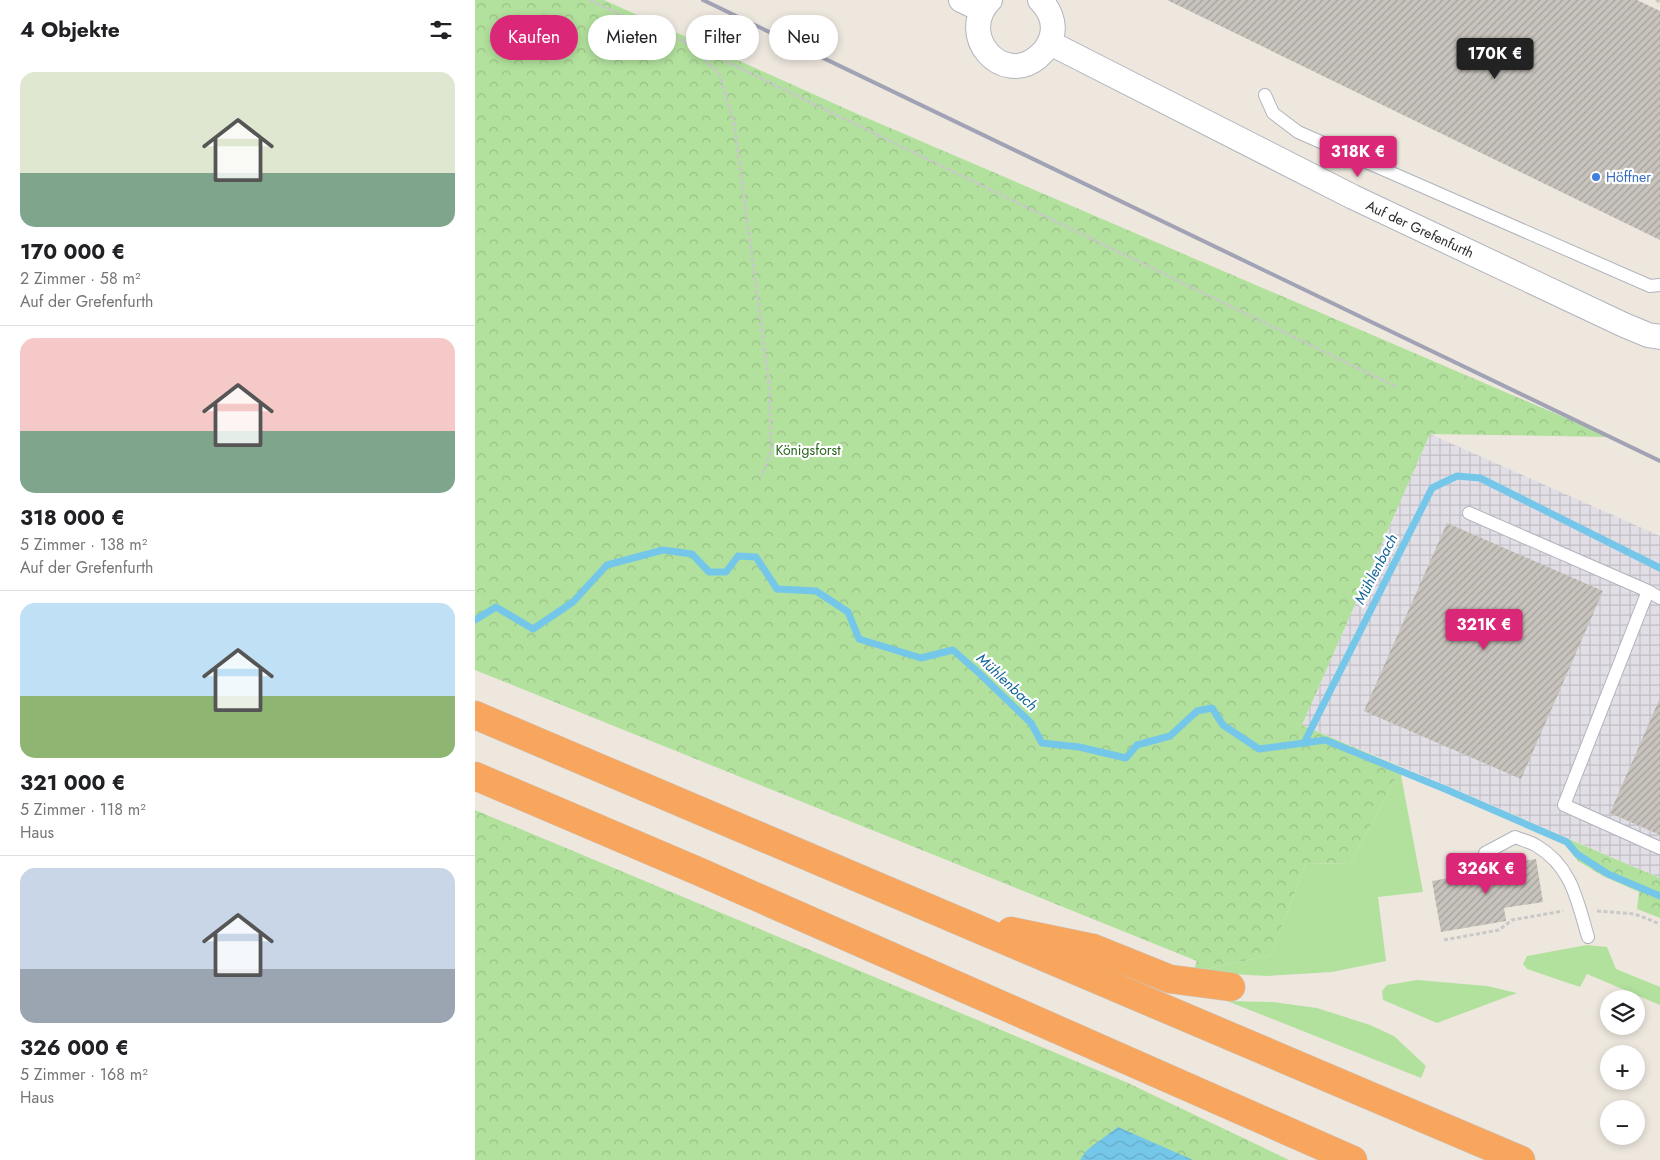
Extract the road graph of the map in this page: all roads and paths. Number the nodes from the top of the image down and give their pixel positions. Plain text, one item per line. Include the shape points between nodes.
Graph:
1 (590, 0) edge
2 (1040, 0) edge
3 (1656, 0) edge
4 (1660, 2) edge
5 (977, 3) edge
6 (684, 41) junction
7 (1050, 43) junction
8 (1265, 95) dead end
9 (1660, 285) edge
10 (1660, 338) edge
11 (1397, 387) dead end
12 (761, 477) dead end
13 (1469, 513) dead end
14 (1648, 590) junction
15 (1660, 598) edge
16 (475, 715) edge
17 (475, 776) edge
18 (1660, 848) edge
19 (1485, 853) dead end
20 (1580, 909) junction
21 (949, 917) junction
22 (1660, 924) edge
23 (1588, 936) dead end
24 (1444, 940) dead end
25 (1231, 987) dead end
26 (1353, 1160) edge
27 (1521, 1160) edge

1 - 6 path
2 - 7 street via 1049,11 1052,22
3 - 4 path
5 - 7 street via 979,40 989,55 999,62 1022,65 1034,61
6 - 11 path
6 - 12 path via 719,73 735,123 769,382 771,451
7 - 10 street, Auf der Grefenfurth via 1353,198 1624,325
8 - 9 lane via 1273,113 1298,132 1650,286
13 - 14 lane
14 - 15 lane
14 - 18 lane via 1564,805
16 - 21 highway
17 - 26 highway
19 - 20 lane via 1515,838 1537,845 1557,861 1573,886
20 - 22 path via 1635,914
20 - 23 lane
20 - 24 path via 1513,920 1499,930
21 - 25 highway via 1093,948 1170,979
21 - 27 highway

